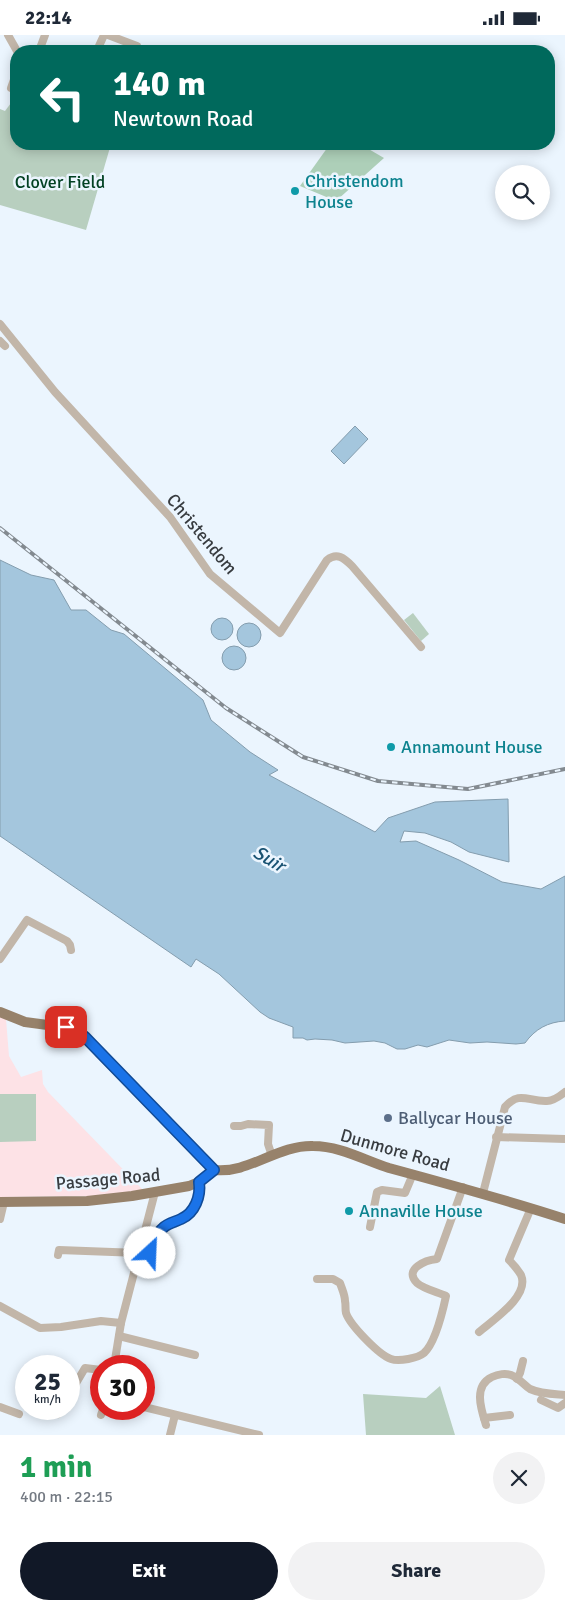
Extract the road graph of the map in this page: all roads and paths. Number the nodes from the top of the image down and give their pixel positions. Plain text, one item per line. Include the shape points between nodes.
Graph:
1 (108, 35) edge
2 (134, 45) edge
3 (0, 324) edge
4 (421, 647) dead end
5 (71, 950) dead end
6 (0, 959) edge
7 (0, 1012) edge
8 (565, 1092) edge
9 (234, 1126) dead end
10 (496, 1137) junction
11 (565, 1139) edge
12 (272, 1156) junction
13 (214, 1170) junction
14 (412, 1174) junction
15 (199, 1182) junction
16 (463, 1187) junction
17 (156, 1192) junction
18 (483, 1193) junction
19 (2, 1202) edge
20 (530, 1208) junction
21 (0, 1219) edge
22 (565, 1219) edge
23 (370, 1227) dead end
24 (139, 1253) junction
25 (150, 1253) dead end
26 (58, 1255) dead end
27 (317, 1279) dead end
28 (0, 1305) edge
29 (121, 1323) junction
30 (479, 1332) dead end
31 (119, 1336) junction
32 (116, 1355) edge
33 (195, 1355) dead end
34 (523, 1361) dead end
35 (90, 1369) edge
36 (80, 1376) edge
37 (517, 1379) junction
38 (565, 1395) edge
39 (541, 1400) dead end
40 (565, 1403) edge
41 (0, 1407) edge
42 (155, 1410) edge
43 (15, 1413) edge
44 (175, 1415) junction
45 (510, 1415) dead end
46 (170, 1435) edge
47 (258, 1435) edge

1 - 2 street
3 - 4 street, Christendom via 55,391 170,517 210,574 280,633 327,560 339,556 352,566
5 - 6 street via 67,941 26,920
7 - 13 main road via 25,1022 79,1032
8 - 10 street via 547,1101 520,1097 511,1100 504,1107
9 - 12 street via 269,1125 268,1144
10 - 11 street
10 - 18 street
12 - 13 main road, Dunmore Road via 239,1169
12 - 14 main road, Dunmore Road via 300,1147 322,1147 342,1150
13 - 15 main road, Passage Road
14 - 16 main road, Dunmore Road
14 - 23 street via 405,1193 377,1192
15 - 17 main road, Passage Road
15 - 25 street via 200,1197 196,1203 183,1219 161,1230
16 - 18 main road, Dunmore Road
16 - 27 street via 437,1259 423,1262 413,1275 422,1286 446,1296 433,1338 424,1353 401,1361 390,1359 352,1323 346,1313 340,1283 333,1279
17 - 19 main road, Passage Road via 94,1201
17 - 24 street
18 - 20 main road, Dunmore Road
19 - 21 street
20 - 22 main road, Dunmore Road
20 - 30 street via 509,1260 521,1276 521,1293
24 - 26 street via 60,1250
24 - 29 street
28 - 29 street via 40,1328 101,1321
29 - 31 street
31 - 32 street
31 - 33 street
34 - 37 street
35 - 36 street via 85,1368
37 - 38 street via 530,1389
37 - 45 street via 496,1375 483,1385 479,1397 485,1422
39 - 40 street via 558,1408
41 - 43 street
42 - 44 street
44 - 46 street
44 - 47 street

